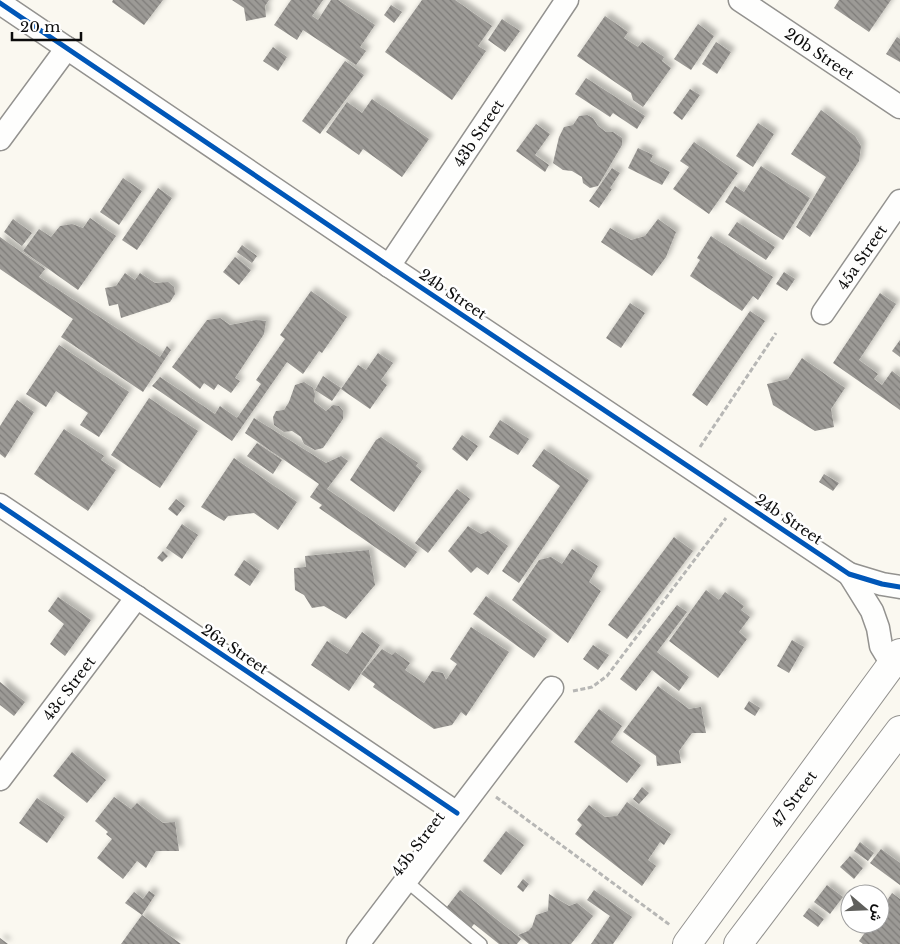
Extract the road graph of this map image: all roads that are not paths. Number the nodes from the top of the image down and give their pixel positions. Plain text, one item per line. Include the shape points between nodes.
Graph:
1 (567, 0) edge
2 (740, 0) edge
3 (0, 4) edge
4 (67, 48) junction
5 (900, 107) edge
6 (0, 139) edge
7 (900, 202) edge
8 (389, 266) junction
9 (823, 313) dead end
10 (0, 505) edge
11 (849, 574) junction
12 (900, 587) edge
13 (137, 597) junction
14 (896, 659) edge
15 (549, 692) road end
16 (900, 730) edge
17 (0, 779) edge
18 (457, 813) junction
19 (406, 881) junction
20 (688, 942) edge
21 (358, 944) edge
22 (481, 944) edge
23 (738, 944) edge

1 - 8 street, 43b Street
2 - 5 street, 20b Street
3 - 4 street, 24b Street
4 - 6 street
4 - 8 street, 24b Street
7 - 9 street, 45a Street
8 - 11 street, 24b Street
10 - 13 street, 26a Street
11 - 12 street, 24b Street
11 - 14 street, 24b Street via 872,611 882,646
13 - 17 street, 43c Street
13 - 18 street, 26a Street
14 - 20 street, 47 Street
15 - 18 street, 45b Street
16 - 23 street
18 - 19 street, 45b Street
19 - 21 street, 45b Street
19 - 22 lane

